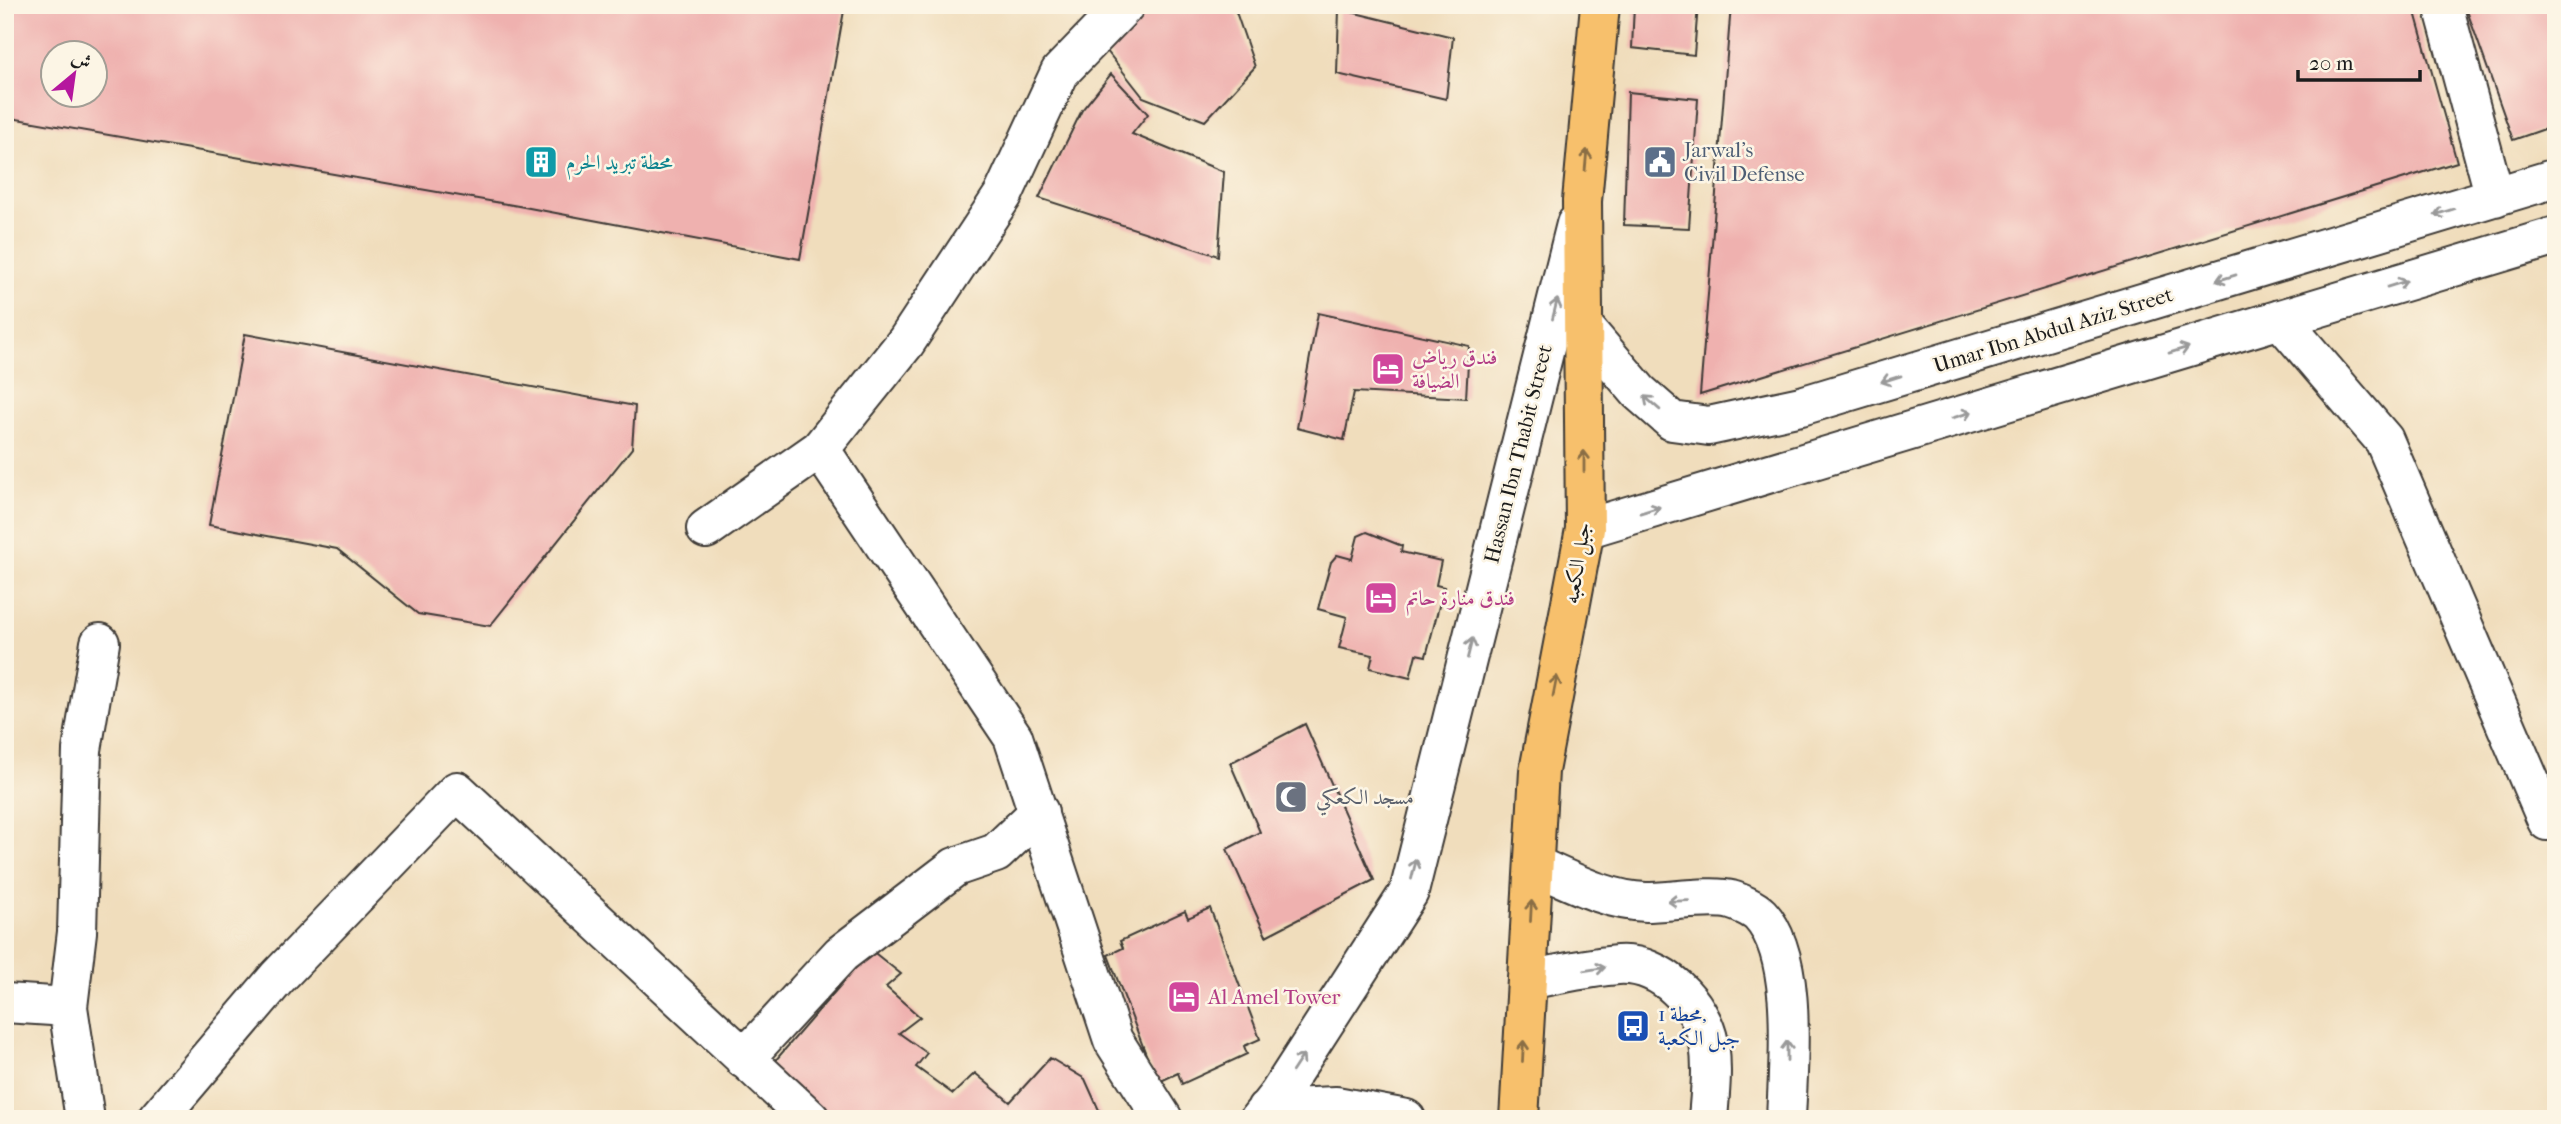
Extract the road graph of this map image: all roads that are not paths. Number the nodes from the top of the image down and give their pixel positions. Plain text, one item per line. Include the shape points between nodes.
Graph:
1 (1125, 5) edge
2 (1600, 5) edge
3 (2443, 5) edge
4 (2556, 178) edge
5 (2495, 197) junction
6 (1582, 201) junction
7 (2556, 236) edge
8 (2280, 319) junction
9 (1583, 326) junction
10 (820, 449) junction
11 (706, 529) dead end
12 (1585, 529) junction
13 (100, 643) dead end
14 (1038, 813) junction
15 (2553, 820) edge
16 (1534, 865) junction
17 (1527, 980) junction
18 (5, 1003) edge
19 (68, 1007) junction
20 (744, 1059) junction
21 (1262, 1114) edge
22 (85, 1119) edge
23 (157, 1119) edge
24 (810, 1119) edge
25 (1163, 1119) edge
26 (1406, 1119) edge
27 (1519, 1119) edge
28 (1708, 1119) edge
29 (1786, 1119) edge

1 - 10 street via 1060,72 1003,195 906,342
6 -> 2 highway, جبل الكعبه
3 - 5 street
4 - 5 street, Umar Ibn Abdul Aziz Street
5 -> 9 street, Umar Ibn Abdul Aziz Street via 1801,406 1709,426 1672,421 1639,392
6 - 9 highway, جبل الكعبه
21 -> 6 street, Hassan Ibn Thabit Street via 1409,892
8 -> 7 street
12 -> 8 street
8 - 15 street via 2384,440
12 -> 9 highway, جبل الكعبه
10 - 11 street
10 - 14 street via 1013,737
16 -> 12 highway, جبل الكعبه via 1539,771
13 - 19 street via 82,750 77,932
14 - 20 street via 996,853 955,867 842,954
14 - 25 street via 1114,1040
17 -> 16 highway, جبل الكعبه
29 -> 16 street via 1786,975 1759,914 1730,900 1643,902 1604,894
27 -> 17 highway, جبل الكعبه
17 -> 28 street via 1620,965 1648,970 1667,980 1700,1018 1708,1042 1712,1073
18 - 19 street
19 - 22 street
20 - 23 street via 457,791 277,978
20 - 24 street
21 - 26 street via 1336,1106

